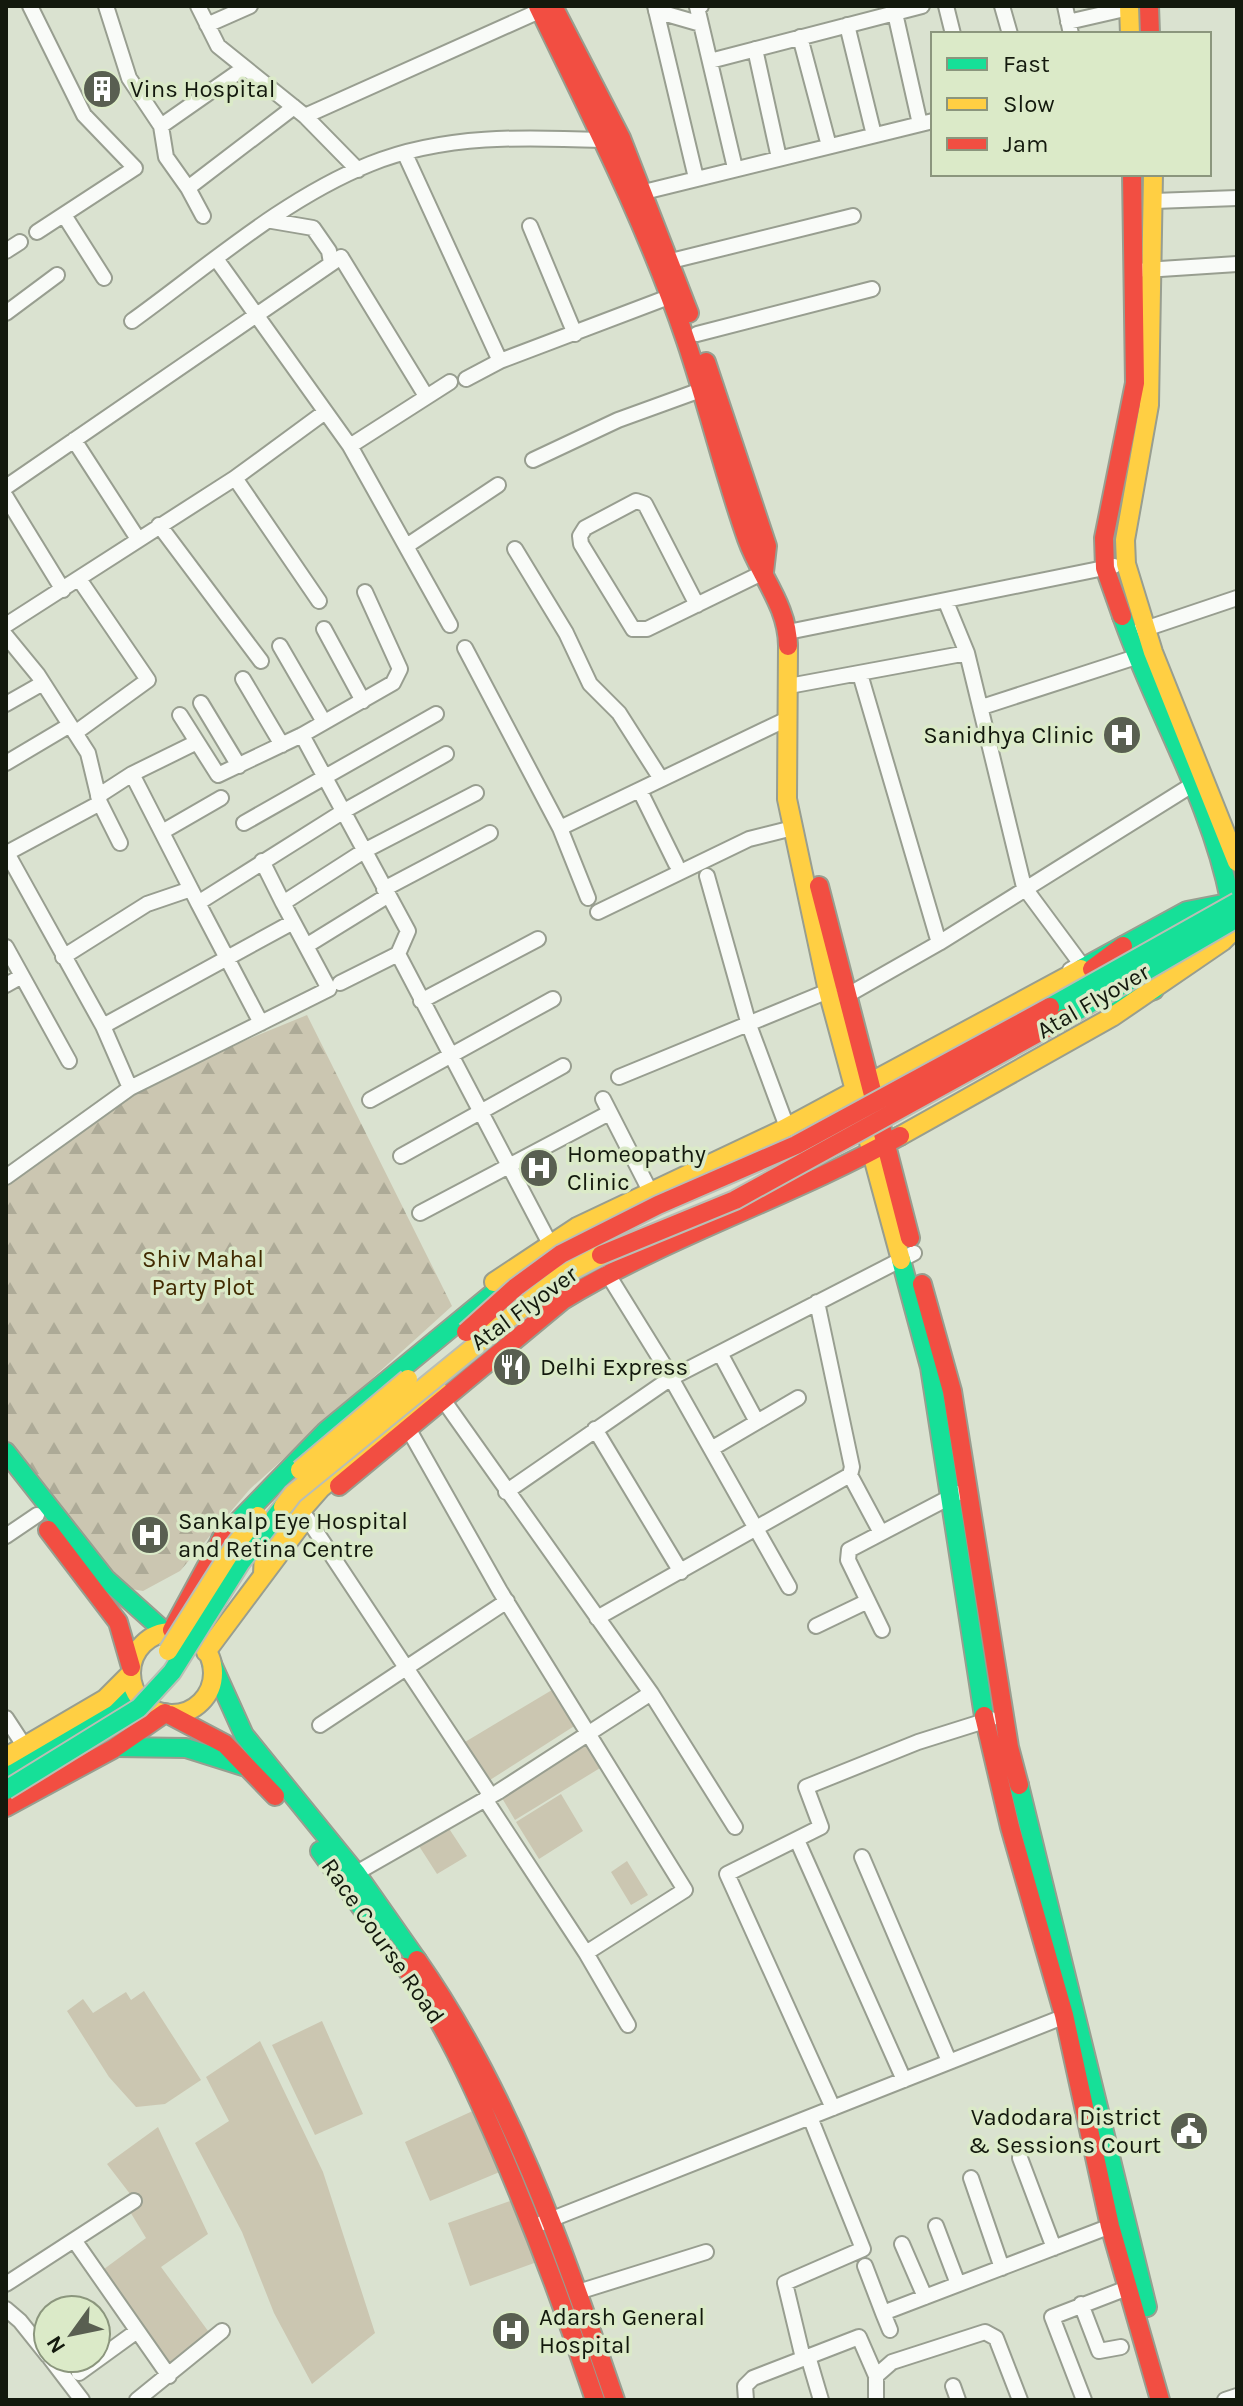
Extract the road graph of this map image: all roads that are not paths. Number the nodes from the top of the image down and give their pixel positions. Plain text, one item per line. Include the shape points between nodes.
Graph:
1 (30, 6) edge
2 (106, 6) edge
3 (198, 6) edge
4 (250, 6) edge
5 (701, 6) edge
6 (922, 6) edge
7 (946, 6) edge
8 (1002, 6) edge
9 (1065, 6) edge
10 (1149, 6) edge
11 (545, 7) edge
12 (1129, 7) edge
13 (656, 8) edge
14 (895, 13) junction
15 (701, 24) junction
16 (207, 25) junction
17 (847, 25) junction
18 (1070, 28) edge
19 (952, 32) edge
20 (1009, 32) edge
21 (1130, 32) edge
22 (1150, 32) edge
23 (800, 37) junction
24 (755, 49) junction
25 (710, 61) junction
26 (244, 68) junction
27 (300, 111) junction
28 (927, 123) edge
29 (161, 126) junction
30 (874, 135) junction
31 (603, 140) junction
32 (829, 146) junction
33 (405, 154) junction
34 (779, 158) junction
35 (735, 168) junction
36 (358, 170) junction
37 (1132, 176) edge
38 (1153, 176) edge
39 (696, 178) junction
40 (188, 188) junction
41 (644, 192) junction
42 (1237, 198) edge
43 (1154, 201) junction
44 (64, 215) junction
45 (203, 216) dead end
46 (853, 216) dead end
47 (272, 221) junction
48 (530, 226) dead end
49 (37, 232) dead end
50 (20, 242) dead end
51 (6, 251) edge
52 (217, 260) junction
53 (671, 261) junction
54 (331, 263) junction
55 (1237, 264) edge
56 (1133, 270) junction
57 (1152, 270) junction
58 (57, 275) dead end
59 (104, 278) dead end
60 (872, 289) dead end
61 (676, 294) junction
62 (8, 306) edge
63 (256, 314) junction
64 (132, 321) dead end
65 (575, 334) junction
66 (697, 334) junction
67 (500, 361) junction
68 (466, 379) dead end
69 (450, 382) dead end
70 (708, 388) junction
71 (426, 396) junction
72 (325, 412) junction
73 (74, 440) junction
74 (350, 446) junction
75 (533, 460) dead end
76 (235, 478) junction
77 (498, 485) dead end
78 (6, 487) edge
79 (6, 497) edge
80 (159, 525) junction
81 (138, 539) junction
82 (408, 545) junction
83 (515, 549) dead end
84 (1126, 564) junction
85 (1105, 568) junction
86 (764, 572) junction
87 (79, 579) junction
88 (63, 590) junction
89 (365, 592) dead end
90 (1237, 598) edge
91 (319, 601) dead end
92 (946, 602) junction
93 (697, 605) junction
94 (6, 625) edge
95 (450, 625) dead end
96 (324, 629) dead end
97 (788, 632) junction
98 (1137, 632) junction
99 (6, 636) edge
100 (280, 646) dead end
101 (465, 648) dead end
102 (967, 653) junction
103 (1136, 657) junction
104 (261, 661) dead end
105 (860, 674) junction
106 (243, 679) dead end
107 (43, 683) junction
108 (789, 686) junction
109 (363, 701) junction
110 (201, 703) dead end
111 (6, 704) edge
112 (982, 707) junction
113 (436, 714) dead end
114 (180, 715) dead end
115 (787, 719) junction
116 (324, 722) junction
117 (73, 729) junction
118 (302, 735) junction
119 (195, 743) junction
120 (282, 745) junction
121 (446, 754) dead end
122 (788, 761) junction
123 (6, 763) edge
124 (239, 766) junction
125 (132, 774) junction
126 (324, 777) junction
127 (661, 779) junction
128 (1192, 785) junction
129 (640, 791) junction
130 (476, 793) dead end
131 (221, 798) dead end
132 (99, 799) junction
133 (344, 811) junction
134 (244, 823) dead end
135 (560, 828) junction
136 (793, 828) junction
137 (162, 832) junction
138 (490, 833) dead end
139 (120, 843) dead end
140 (364, 851) junction
141 (262, 861) junction
142 (1237, 862) edge
143 (676, 864) dead end
144 (707, 876) dead end
145 (1024, 887) junction
146 (191, 889) junction
147 (386, 893) junction
148 (588, 898) dead end
149 (198, 903) junction
150 (283, 903) junction
151 (1234, 904) edge
152 (598, 912) dead end
153 (293, 922) junction
154 (1237, 927) edge
155 (538, 939) dead end
156 (939, 943) junction
157 (306, 946) junction
158 (1123, 946) junction
159 (6, 947) edge
160 (398, 954) junction
161 (63, 957) junction
162 (228, 960) junction
163 (22, 976) junction
164 (340, 983) dead end
165 (6, 985) edge
166 (1154, 990) junction
167 (839, 991) junction
168 (553, 999) dead end
169 (421, 1001) junction
170 (261, 1023) junction
171 (749, 1025) junction
172 (103, 1026) junction
173 (450, 1058) junction
174 (69, 1061) dead end
175 (563, 1066) dead end
176 (619, 1077) dead end
177 (866, 1085) junction
178 (130, 1088) junction
179 (370, 1100) dead end
180 (481, 1113) junction
181 (787, 1127) junction
182 (880, 1147) junction
183 (401, 1156) dead end
184 (764, 1159) junction
185 (510, 1167) junction
186 (781, 1176) junction
187 (6, 1177) edge
188 (650, 1191) junction
189 (420, 1213) dead end
190 (549, 1242) junction
191 (581, 1244) junction
192 (908, 1256) junction
193 (594, 1258) junction
194 (607, 1273) junction
195 (817, 1302) junction
196 (720, 1353) junction
197 (671, 1378) junction
198 (798, 1398) dead end
199 (444, 1401) junction
200 (757, 1422) junction
201 (595, 1429) junction
202 (409, 1430) junction
203 (711, 1449) junction
204 (6, 1452) edge
205 (850, 1475) junction
206 (6, 1476) edge
207 (967, 1488) junction
208 (506, 1492) junction
209 (949, 1497) junction
210 (37, 1515) junction
211 (307, 1518) junction
212 (757, 1529) junction
213 (880, 1531) junction
214 (6, 1536) edge
215 (221, 1539) junction
216 (681, 1572) junction
217 (263, 1574) junction
218 (99, 1582) junction
219 (789, 1587) dead end
220 (507, 1601) junction
221 (868, 1601) junction
222 (597, 1618) junction
223 (816, 1626) dead end
224 (168, 1630) junction
225 (882, 1630) dead end
226 (209, 1658) junction
227 (409, 1667) junction
228 (131, 1671) junction
229 (651, 1693) junction
230 (168, 1714) junction
231 (1004, 1716) junction
232 (6, 1718) edge
233 (985, 1720) junction
234 (320, 1725) dead end
235 (589, 1732) junction
236 (23, 1744) dead end
237 (116, 1747) junction
238 (6, 1757) edge
239 (248, 1767) junction
240 (6, 1771) edge
241 (6, 1790) edge
242 (488, 1797) junction
243 (6, 1807) edge
244 (735, 1827) dead end
245 (797, 1840) junction
246 (862, 1857) dead end
247 (348, 1877) junction
248 (586, 1953) junction
249 (1071, 2013) junction
250 (628, 2025) dead end
251 (949, 2061) junction
252 (904, 2080) junction
253 (833, 2108) junction
254 (810, 2117) junction
255 (1020, 2158) dead end
256 (971, 2178) dead end
257 (134, 2201) dead end
258 (542, 2223) junction
259 (1118, 2224) junction
260 (936, 2226) dead end
261 (74, 2240) junction
262 (902, 2244) dead end
263 (1054, 2248) junction
264 (706, 2252) dead end
265 (865, 2266) dead end
266 (1002, 2268) junction
267 (6, 2284) edge
268 (958, 2284) junction
269 (1134, 2285) junction
270 (578, 2292) junction
271 (925, 2297) junction
272 (1081, 2304) junction
273 (6, 2309) edge
274 (883, 2313) junction
275 (890, 2330) dead end
276 (137, 2331) junction
277 (222, 2331) dead end
278 (32, 2336) edge
279 (1121, 2347) dead end
280 (112, 2349) edge
281 (806, 2357) junction
282 (62, 2374) edge
283 (169, 2376) junction
284 (876, 2376) junction
285 (1237, 2396) edge
286 (873, 2399) edge
287 (82, 2400) edge
288 (137, 2400) edge
289 (595, 2400) edge
290 (615, 2400) edge
291 (746, 2400) edge
292 (821, 2400) edge
293 (1020, 2400) edge
294 (1084, 2400) edge
295 (1160, 2400) edge
296 (1171, 2400) edge
297 (1225, 2400) edge

1 - 44 street via 84,115 135,168
2 - 29 street via 129,78
3 - 16 street
4 - 16 street
5 - 15 street
6 - 14 street
7 - 19 street
8 - 20 street
9 - 18 street
10 - 22 main road
11 - 27 street
11 - 31 main road
11 - 41 main road
12 - 18 street
12 - 21 main road
13 - 15 street
13 - 39 street
14 - 17 street
14 - 28 street
15 - 25 street
16 - 26 street via 218,46
17 - 23 street
17 - 30 street
23 - 24 street
23 - 32 street
24 - 25 street
24 - 34 street
25 - 35 street
26 - 27 street
26 - 29 street
27 - 36 street
27 - 40 street
28 - 30 street
29 - 40 street via 166,157
30 - 32 street
31 - 33 street via 520,137 437,145
31 - 61 main road
32 - 34 street
33 - 36 street
33 - 67 street
34 - 35 street
35 - 39 street
36 - 47 street via 306,196
37 - 56 main road
38 - 43 main road
39 - 41 street
40 - 45 street
41 - 53 main road
42 - 43 street
43 - 57 main road
44 - 49 street
44 - 59 street
46 - 53 street
47 - 52 street
47 - 54 street via 313,228
48 - 65 street
50 - 51 street
52 - 63 street
52 - 64 street
53 - 61 main road
54 - 63 street
54 - 71 street via 341,257
55 - 57 street
56 - 57 street
56 - 85 main road via 1132,412 1104,538
57 - 84 main road via 1149,405 1125,540
58 - 62 street
60 - 66 street
61 - 65 street
61 - 66 main road
61 - 70 main road
63 - 72 street
63 - 73 street
65 - 67 street
66 - 70 main road
67 - 68 street
69 - 71 street
70 - 75 street via 618,420
70 - 86 main road via 748,542
71 - 74 street
72 - 74 street
72 - 76 street
73 - 78 street
73 - 81 street
74 - 82 street
76 - 80 street
76 - 91 street
77 - 82 street
79 - 88 street
80 - 81 street
80 - 104 street
81 - 87 street
82 - 95 street
83 - 127 street via 590,684 619,713
84 - 85 street
84 - 98 main road
85 - 92 street
85 - 98 main road
86 - 93 street
86 - 97 main road
87 - 88 street
87 - 117 street via 148,680
88 - 94 street
89 - 109 street via 400,669 397,680
90 - 98 street
92 - 97 street
92 - 102 street
93 - 93 street via 647,629 633,629 581,544 585,528 636,501 645,504
96 - 109 street
97 - 108 main road
98 - 103 main road
98 - 142 main road
99 - 107 street
100 - 116 street
101 - 135 street
102 - 105 street
102 - 112 street
103 - 112 street
103 - 128 main road
105 - 108 street
105 - 156 street
106 - 120 street
107 - 111 street
107 - 117 street
108 - 115 main road
109 - 116 street
110 - 124 street
112 - 145 street
113 - 126 street
114 - 119 street
115 - 122 main road
115 - 127 street
116 - 118 street
117 - 123 street
117 - 132 street via 88,753
118 - 120 street
118 - 126 street
119 - 124 street via 216,775
119 - 125 street
120 - 124 street
121 - 133 street
122 - 136 main road via 786,795
122 - 167 main road
125 - 132 street
125 - 137 street
126 - 133 street
126 - 134 street
127 - 129 street
128 - 145 street
128 - 151 main road
129 - 135 street
129 - 143 street
130 - 140 street
131 - 137 street
132 - 139 street
132 - 161 street via 7,853
133 - 140 street
133 - 141 street
135 - 148 street
136 - 152 street via 749,839
136 - 167 main road
137 - 146 street
138 - 147 street
140 - 147 street
140 - 150 street
141 - 149 street
141 - 150 street
144 - 171 street
145 - 156 street
145 - 177 street via 1081,964
146 - 149 street
146 - 161 street via 147,904
147 - 157 street
147 - 160 street via 408,931
149 - 162 street
150 - 153 street
151 - 154 main road via 1226,915
151 - 158 main road via 1187,911
151 - 184 main road, Atal Flyover, bridge via 880,1102
151 - 186 main road, Atal Flyover, bridge
153 - 157 street
153 - 162 street
154 - 166 main road
155 - 169 street
156 - 167 street
157 - 170 street via 329,989
158 - 177 main road
158 - 184 main road via 950,1053 780,1139
159 - 163 street
160 - 164 street
160 - 169 street
161 - 172 street
162 - 170 street
162 - 172 street
163 - 165 street
163 - 174 street
166 - 182 main road
166 - 186 main road via 1120,1001 847,1151 796,1176
167 - 171 street
167 - 177 main road
168 - 173 street
169 - 173 street
170 - 178 street
171 - 176 street
171 - 181 street
172 - 178 street
173 - 179 street
173 - 180 street
175 - 180 street
177 - 181 main road
177 - 182 main road
178 - 187 street
180 - 183 street
180 - 185 street
181 - 188 main road
182 - 192 main road
182 - 194 main road
184 - 191 main road, Atal Flyover, bridge
185 - 188 street via 606,1106
185 - 189 street
185 - 190 street
186 - 193 main road, Atal Flyover, bridge
188 - 190 main road
190 - 215 main road via 310,1438 246,1502
191 - 215 main road, bridge via 552,1249 517,1273 326,1431
191 - 240 main road, Atal Flyover, bridge via 516,1287 287,1482 235,1545 159,1665 129,1697
192 - 195 street
192 - 207 main road via 949,1374
192 - 209 main road
193 - 217 main road via 583,1273 321,1488 264,1553
193 - 241 main road, Atal Flyover, bridge via 530,1299 293,1494 241,1562 172,1672 139,1708
194 - 197 street
194 - 199 main road via 563,1300
195 - 196 street
195 - 205 street
196 - 197 street
196 - 200 street
197 - 201 street
197 - 203 street
198 - 200 street
199 - 202 main road
199 - 208 street
200 - 203 street
201 - 208 street
201 - 216 street
202 - 211 main road
202 - 220 street
203 - 212 street
204 - 218 main road
205 - 212 street
205 - 213 street
206 - 210 main road
207 - 209 street
207 - 231 main road
208 - 222 street
209 - 213 street
209 - 233 main road
210 - 214 street
210 - 218 main road
211 - 217 main road
211 - 227 street
212 - 216 street
212 - 219 street
213 - 221 street via 853,1544 847,1555
215 - 224 main road
216 - 222 street
217 - 226 main road
218 - 224 main road
218 - 228 main road via 118,1622
220 - 227 street
220 - 235 street
221 - 223 street
221 - 225 street
222 - 229 street
224 - 226 main road via 198,1642
224 - 228 main road via 141,1646
226 - 230 main road via 213,1677 203,1700 194,1708
226 - 247 main road, Race Course Road via 244,1735
227 - 234 street
227 - 242 street
228 - 230 main road via 136,1694 145,1705
228 - 238 main road via 105,1699
229 - 235 street
229 - 244 street
230 - 237 main road
230 - 239 main road, Race Course Road via 225,1744
231 - 233 street
231 - 249 main road
232 - 236 street
233 - 245 street via 806,1787 822,1822 817,1831
233 - 249 main road via 1010,1827
235 - 242 street
235 - 248 street via 685,1890
237 - 239 main road via 186,1748
237 - 243 main road
239 - 247 main road, Race Course Road
242 - 247 street
242 - 248 street
245 - 252 street
245 - 253 street via 727,1874
246 - 251 street
247 - 258 main road, Race Course Road via 451,2039
248 - 250 street
249 - 251 street
249 - 259 main road
251 - 252 street
252 - 253 street
253 - 254 street
254 - 258 street
254 - 281 street via 863,2249 785,2283
255 - 263 street
256 - 266 street
257 - 261 street
258 - 270 main road, Race Course Road
258 - 289 main road, Race Course Road
259 - 263 street
259 - 269 main road
260 - 268 street
261 - 267 street
261 - 276 street
262 - 271 street
263 - 266 street
264 - 270 street
265 - 274 street
266 - 268 street
268 - 271 street
269 - 272 street
269 - 295 main road
269 - 296 main road
270 - 290 main road, Race Course Road
271 - 274 street
272 - 279 street via 1099,2351
272 - 294 street via 1055,2314 1051,2321
273 - 278 street
274 - 275 street
276 - 280 street
276 - 283 street
277 - 283 street
281 - 284 street via 859,2337
281 - 291 street via 753,2378 745,2386
281 - 292 street
282 - 287 street
283 - 288 street
284 - 286 street
284 - 293 street via 892,2362 985,2332 996,2338
285 - 297 street

